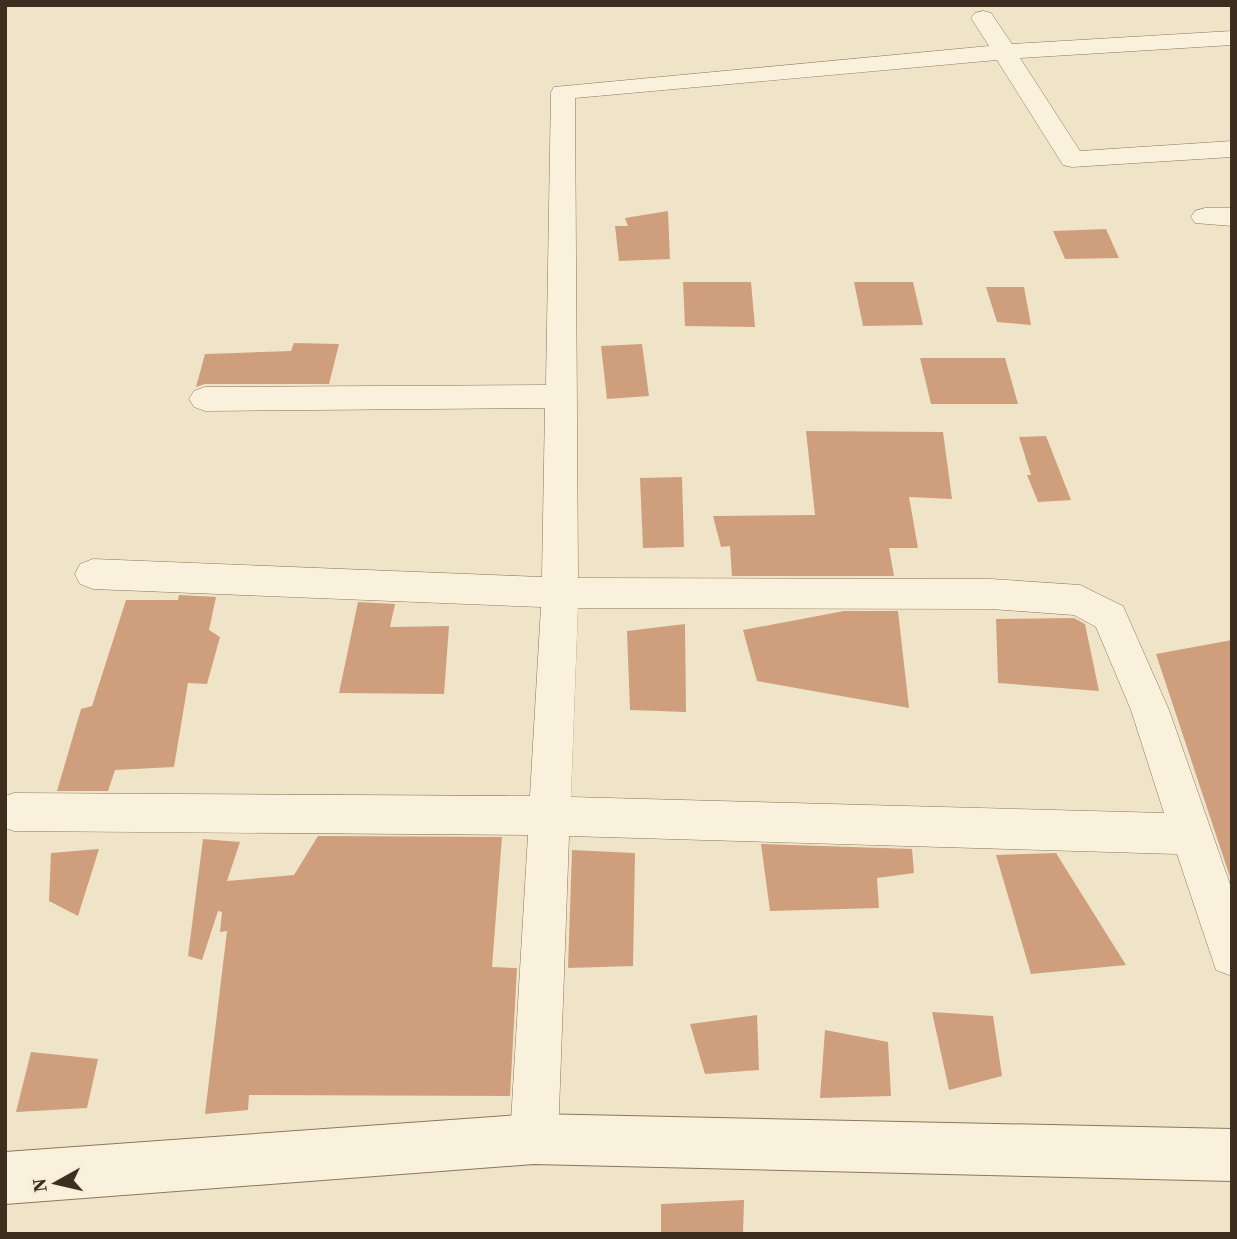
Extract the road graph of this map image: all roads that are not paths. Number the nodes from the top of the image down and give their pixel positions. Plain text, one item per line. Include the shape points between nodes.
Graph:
1 (983, 18) dead end
2 (1232, 38) edge
3 (1004, 52) junction
4 (1232, 149) edge
5 (561, 397) junction
6 (205, 398) dead end
7 (93, 574) dead end
8 (560, 593) junction
9 (14, 812) dead end
10 (548, 816) junction
11 (1191, 834) junction
12 (1232, 954) edge
13 (534, 1139) junction
14 (1232, 1155) edge
15 (5, 1178) edge

1 - 3 street
2 - 3 street
3 - 4 street via 1072,159
3 - 5 street via 563,92
5 - 6 street
5 - 8 street
7 - 8 street
8 - 10 street
8 - 11 street via 991,594 1080,600 1110,617 1150,710
9 - 10 street
10 - 11 street
10 - 13 street
11 - 12 street
13 - 14 street
13 - 15 street

